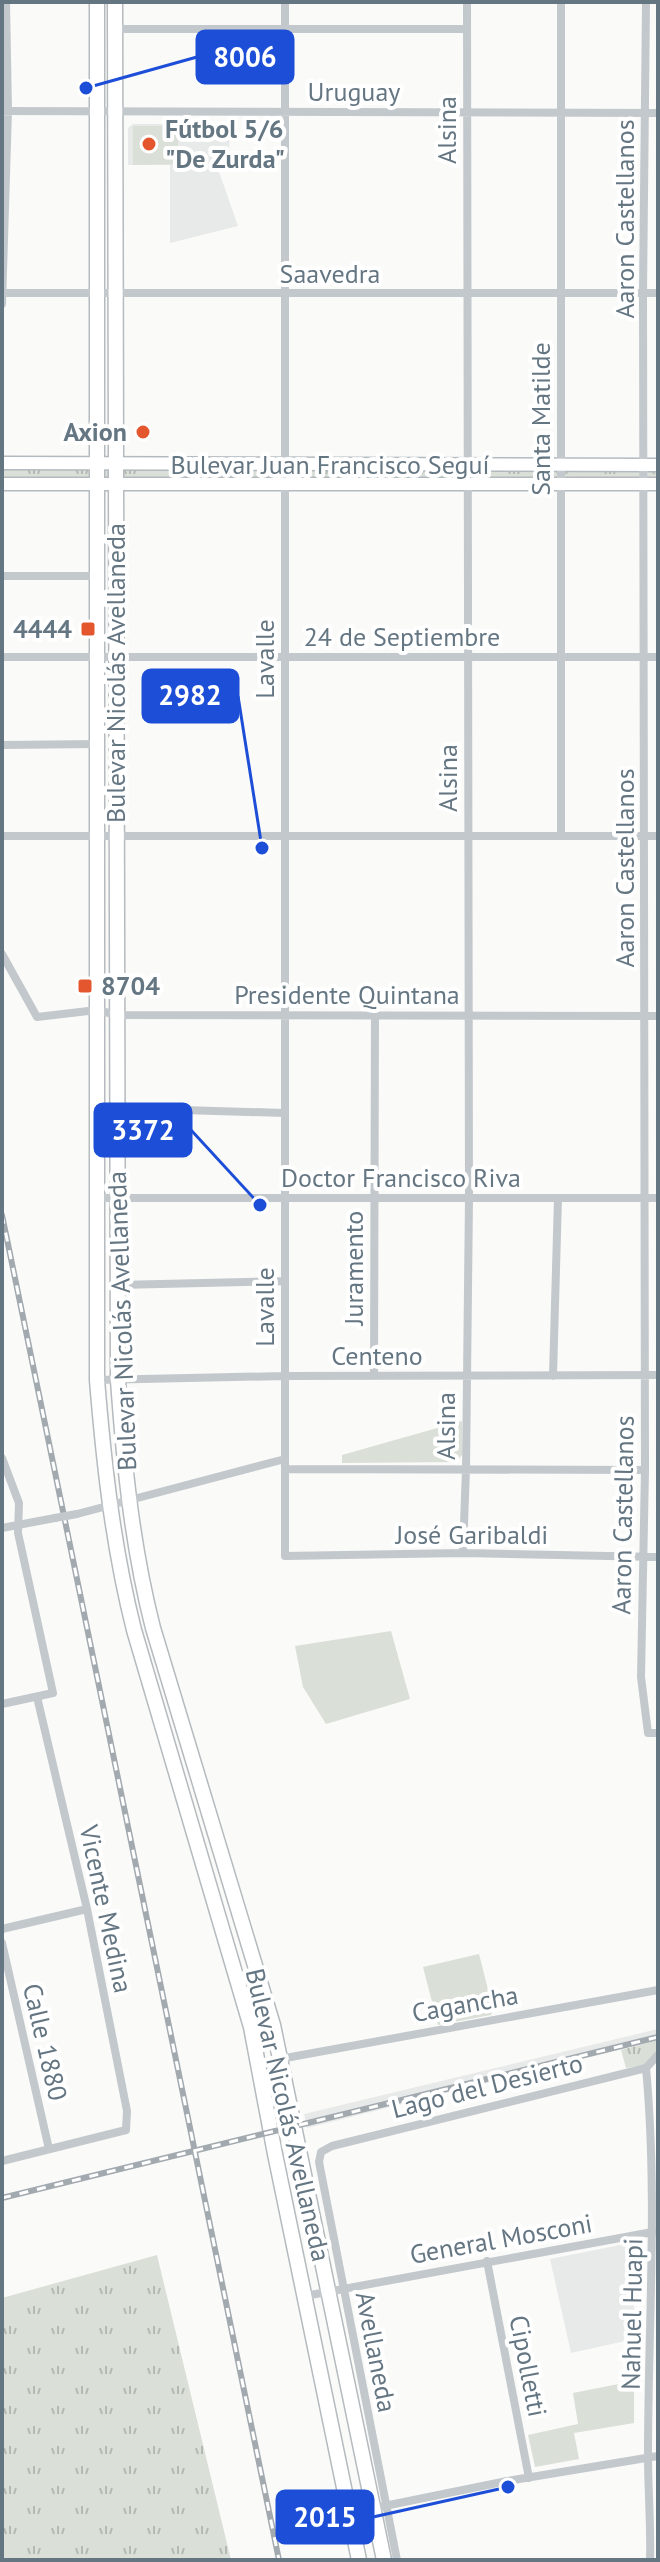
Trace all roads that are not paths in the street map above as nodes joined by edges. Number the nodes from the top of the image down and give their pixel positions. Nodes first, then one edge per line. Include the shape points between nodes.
1 (6, 2) edge
2 (97, 2) edge
3 (115, 2) edge
4 (285, 2) edge
5 (467, 2) edge
6 (561, 2) edge
7 (646, 2) edge
8 (658, 26) edge
9 (646, 27) junction
10 (115, 29) junction
11 (285, 29) junction
12 (467, 29) junction
13 (5, 111) edge
14 (97, 111) junction
15 (115, 112) junction
16 (285, 112) junction
17 (467, 113) junction
18 (561, 113) junction
19 (646, 113) junction
20 (658, 113) edge
21 (3, 293) edge
22 (561, 293) junction
23 (643, 293) junction
24 (658, 293) edge
25 (97, 294) junction
26 (116, 294) junction
27 (285, 294) junction
28 (467, 294) junction
29 (2, 304) edge
30 (2, 463) edge
31 (97, 464) junction
32 (116, 464) junction
33 (285, 464) junction
34 (468, 465) junction
35 (561, 465) junction
36 (652, 465) edge
37 (2, 484) edge
38 (97, 484) junction
39 (116, 484) junction
40 (285, 484) junction
41 (468, 484) junction
42 (561, 484) junction
43 (652, 484) edge
44 (2, 576) edge
45 (97, 576) junction
46 (2, 657) edge
47 (97, 657) junction
48 (116, 657) junction
49 (285, 657) junction
50 (468, 657) junction
51 (561, 657) junction
52 (645, 657) junction
53 (658, 657) edge
54 (97, 744) junction
55 (2, 745) edge
56 (2, 836) edge
57 (97, 836) junction
58 (117, 836) junction
59 (285, 836) junction
60 (468, 836) junction
61 (561, 836) junction
62 (645, 836) junction
63 (658, 836) edge
64 (2, 954) edge
65 (97, 1010) junction
66 (117, 1015) junction
67 (285, 1015) junction
68 (375, 1015) junction
69 (468, 1015) junction
70 (645, 1016) junction
71 (658, 1016) edge
72 (117, 1108) junction
73 (285, 1113) junction
74 (97, 1198) junction
75 (118, 1198) junction
76 (285, 1198) junction
77 (373, 1198) junction
78 (469, 1198) junction
79 (558, 1198) junction
80 (645, 1198) junction
81 (658, 1198) edge
82 (285, 1281) junction
83 (118, 1285) junction
84 (466, 1375) junction
85 (658, 1375) edge
86 (285, 1376) junction
87 (374, 1376) junction
88 (553, 1376) junction
89 (644, 1376) junction
90 (97, 1380) junction
91 (118, 1380) junction
92 (2, 1458) edge
93 (285, 1464) junction
94 (466, 1468) junction
95 (645, 1470) junction
96 (128, 1500) junction
97 (108, 1505) junction
98 (17, 1525) junction
99 (2, 1528) edge
100 (463, 1553) junction
101 (285, 1556) joint
102 (642, 1557) junction
103 (658, 1557) edge
104 (37, 1697) junction
105 (2, 1704) edge
106 (653, 1733) edge
107 (87, 1909) junction
108 (2, 1929) edge
109 (2, 1943) edge
110 (658, 1990) edge
111 (658, 2055) edge
112 (280, 2059) junction
113 (646, 2068) junction
114 (655, 2138) edge
115 (49, 2149) junction
116 (321, 2152) joint
117 (2, 2161) edge
118 (656, 2232) edge
119 (487, 2261) junction
120 (344, 2289) junction
121 (328, 2292) junction
122 (305, 2296) junction
123 (655, 2316) edge
124 (654, 2385) edge
125 (653, 2456) edge
126 (529, 2478) junction
127 (380, 2507) junction
128 (350, 2513) junction
129 (654, 2525) edge
130 (359, 2560) edge
131 (384, 2560) edge
132 (397, 2560) edge
133 (650, 2560) edge

1 - 13 street
2 - 14 main road, Bulevar Nicolás Avellaneda
3 - 10 main road, Bulevar Nicolás Avellaneda
4 - 11 street, Lavalle
5 - 12 street, Alsina
6 - 18 street, Santa Matilde
7 - 9 street, Aaron Castellanos
8 - 9 street
9 - 19 street, Aaron Castellanos
10 - 11 street
10 - 15 main road, Bulevar Nicolás Avellaneda
11 - 12 street
11 - 16 street, Lavalle
12 - 17 street, Alsina
13 - 14 street, Uruguay
13 - 21 street
14 - 15 street, Uruguay
14 - 25 main road, Bulevar Nicolás Avellaneda
15 - 16 street, Uruguay
15 - 26 main road, Bulevar Nicolás Avellaneda
16 - 17 street, Uruguay
16 - 27 street, Lavalle
17 - 18 street, Uruguay
17 - 28 street, Alsina
18 - 19 street, Uruguay
18 - 22 street, Santa Matilde
19 - 20 street, Uruguay
19 - 23 street, Aaron Castellanos
21 - 25 street, Saavedra
21 - 29 street
22 - 23 street, Saavedra
22 - 28 street, Saavedra
22 - 35 street, Santa Matilde
23 - 24 street, Saavedra
23 - 36 street, Aaron Castellanos
25 - 26 street, Saavedra
25 - 31 main road, Bulevar Nicolás Avellaneda
26 - 27 street, Saavedra
26 - 32 main road, Bulevar Nicolás Avellaneda
27 - 28 street, Saavedra
27 - 33 street, Lavalle
28 - 34 street, Alsina
30 - 31 main road, Bulevar Juan Francisco Seguí
31 - 32 main road, Bulevar Juan Francisco Seguí
31 - 38 main road, Bulevar Nicolás Avellaneda
32 - 33 main road, Bulevar Juan Francisco Seguí
32 - 39 main road, Bulevar Nicolás Avellaneda
33 - 34 main road, Bulevar Juan Francisco Seguí
33 - 40 street, Lavalle
34 - 35 main road, Bulevar Juan Francisco Seguí
34 - 41 street, Alsina
35 - 36 main road, Bulevar Juan Francisco Seguí
35 - 42 street, Santa Matilde
36 - 43 street, Aaron Castellanos
37 - 38 main road, Bulevar Juan Francisco Seguí
38 - 39 main road, Bulevar Juan Francisco Seguí
38 - 45 main road, Bulevar Nicolás Avellaneda
39 - 40 main road, Bulevar Juan Francisco Seguí
39 - 48 main road, Bulevar Nicolás Avellaneda
40 - 41 main road, Bulevar Juan Francisco Seguí
40 - 49 street, Lavalle
41 - 42 main road, Bulevar Juan Francisco Seguí
41 - 50 street, Alsina
42 - 43 main road, Bulevar Juan Francisco Seguí
42 - 51 street, Santa Matilde
43 - 52 street, Aaron Castellanos
44 - 45 street
45 - 47 main road, Bulevar Nicolás Avellaneda
46 - 47 street, 24 de Septiembre
47 - 48 street, 24 de Septiembre
47 - 54 main road, Bulevar Nicolás Avellaneda
48 - 49 street, 24 de Septiembre
48 - 58 main road, Bulevar Nicolás Avellaneda
49 - 50 street, 24 de Septiembre
49 - 59 street, Lavalle
50 - 51 street, 24 de Septiembre
50 - 60 street, Alsina
51 - 52 street, 24 de Septiembre
51 - 61 street, Santa Matilde
52 - 53 street, 24 de Septiembre
52 - 62 street, Aaron Castellanos
54 - 55 street
54 - 57 main road, Bulevar Nicolás Avellaneda
56 - 57 street
57 - 58 street
57 - 65 main road, Bulevar Nicolás Avellaneda
58 - 59 street
58 - 66 main road, Bulevar Nicolás Avellaneda
59 - 60 street
59 - 67 street, Lavalle
60 - 61 street
60 - 69 street, Alsina
61 - 62 street
62 - 63 street
62 - 70 street, Aaron Castellanos
64 - 65 street, Presidente Quintana via 37,1017
65 - 66 street, Presidente Quintana
65 - 74 main road, Bulevar Nicolás Avellaneda
66 - 67 street, Presidente Quintana
66 - 72 main road, Bulevar Nicolás Avellaneda
67 - 68 street, Presidente Quintana
67 - 73 street, Lavalle
68 - 69 street, Presidente Quintana
68 - 77 street, Juramento
69 - 70 street, Presidente Quintana
69 - 78 street, Alsina
70 - 71 street, Presidente Quintana
70 - 80 street, Aaron Castellanos
72 - 73 street
72 - 75 main road, Bulevar Nicolás Avellaneda
73 - 76 street, Lavalle
74 - 75 street, Doctor Francisco Riva
74 - 90 main road, Bulevar Nicolás Avellaneda
75 - 76 street, Doctor Francisco Riva
75 - 83 main road, Bulevar Nicolás Avellaneda
76 - 77 street, Doctor Francisco Riva
76 - 82 street, Lavalle
77 - 78 street, Doctor Francisco Riva
77 - 87 street, Juramento
78 - 79 street, Doctor Francisco Riva
78 - 84 street, Alsina
79 - 80 street, Doctor Francisco Riva
79 - 88 street
80 - 81 street, Doctor Francisco Riva
80 - 89 street, Aaron Castellanos
82 - 83 street
82 - 86 street, Lavalle
83 - 91 main road, Bulevar Nicolás Avellaneda
84 - 87 street, Centeno
84 - 88 street, Centeno
84 - 94 street, Alsina
85 - 89 street, Centeno
86 - 87 street, Centeno
86 - 91 street, Centeno
86 - 93 street, Lavalle
88 - 89 street, Centeno
89 - 95 street, Aaron Castellanos
90 - 91 street, Centeno
90 - 97 main road, Bulevar Nicolás Avellaneda
91 - 96 main road, Bulevar Nicolás Avellaneda
92 - 98 street via 19,1503
93 - 94 street
93 - 96 street
93 - 101 street, Lavalle
94 - 95 street
94 - 100 street, Alsina
95 - 102 street, Aaron Castellanos
96 - 97 street
96 - 112 main road, Bulevar Nicolás Avellaneda via 153,1628
97 - 98 street, bridge
97 - 122 main road, Bulevar Nicolás Avellaneda via 134,1630 251,2027
98 - 99 street
98 - 104 street via 53,1693
100 - 101 street, José Garibaldi
100 - 102 street, José Garibaldi
102 - 103 street, José Garibaldi
102 - 106 street, Aaron Castellanos via 641,1677
104 - 105 street
104 - 107 street, Vicente Medina
107 - 108 street
107 - 115 street, Vicente Medina via 127,2111 126,2130
109 - 115 street, Calle 1880
110 - 112 street, Cagancha
111 - 113 street
112 - 121 main road, Bulevar Nicolás Avellaneda
113 - 114 street, Nahuel Huapi
113 - 116 street, Lago del Desierto
114 - 118 street, Nahuel Huapi
115 - 117 street
116 - 120 street, Avellaneda
118 - 119 street, General Mosconi
118 - 123 street, Nahuel Huapi
119 - 120 street, General Mosconi
119 - 126 street, Cipolletti
120 - 121 street, General Mosconi
120 - 127 street, Avellaneda
121 - 122 street, General Mosconi
121 - 127 main road, Bulevar Nicolás Avellaneda
122 - 128 main road, Bulevar Nicolás Avellaneda
123 - 124 street, Nahuel Huapi
124 - 125 street, Nahuel Huapi
125 - 126 street
125 - 129 street, Nahuel Huapi
126 - 127 street
127 - 128 street
127 - 131 main road, Bulevar Nicolás Avellaneda
127 - 132 street, Avellaneda
128 - 130 main road, Bulevar Nicolás Avellaneda
129 - 133 street, Nahuel Huapi

